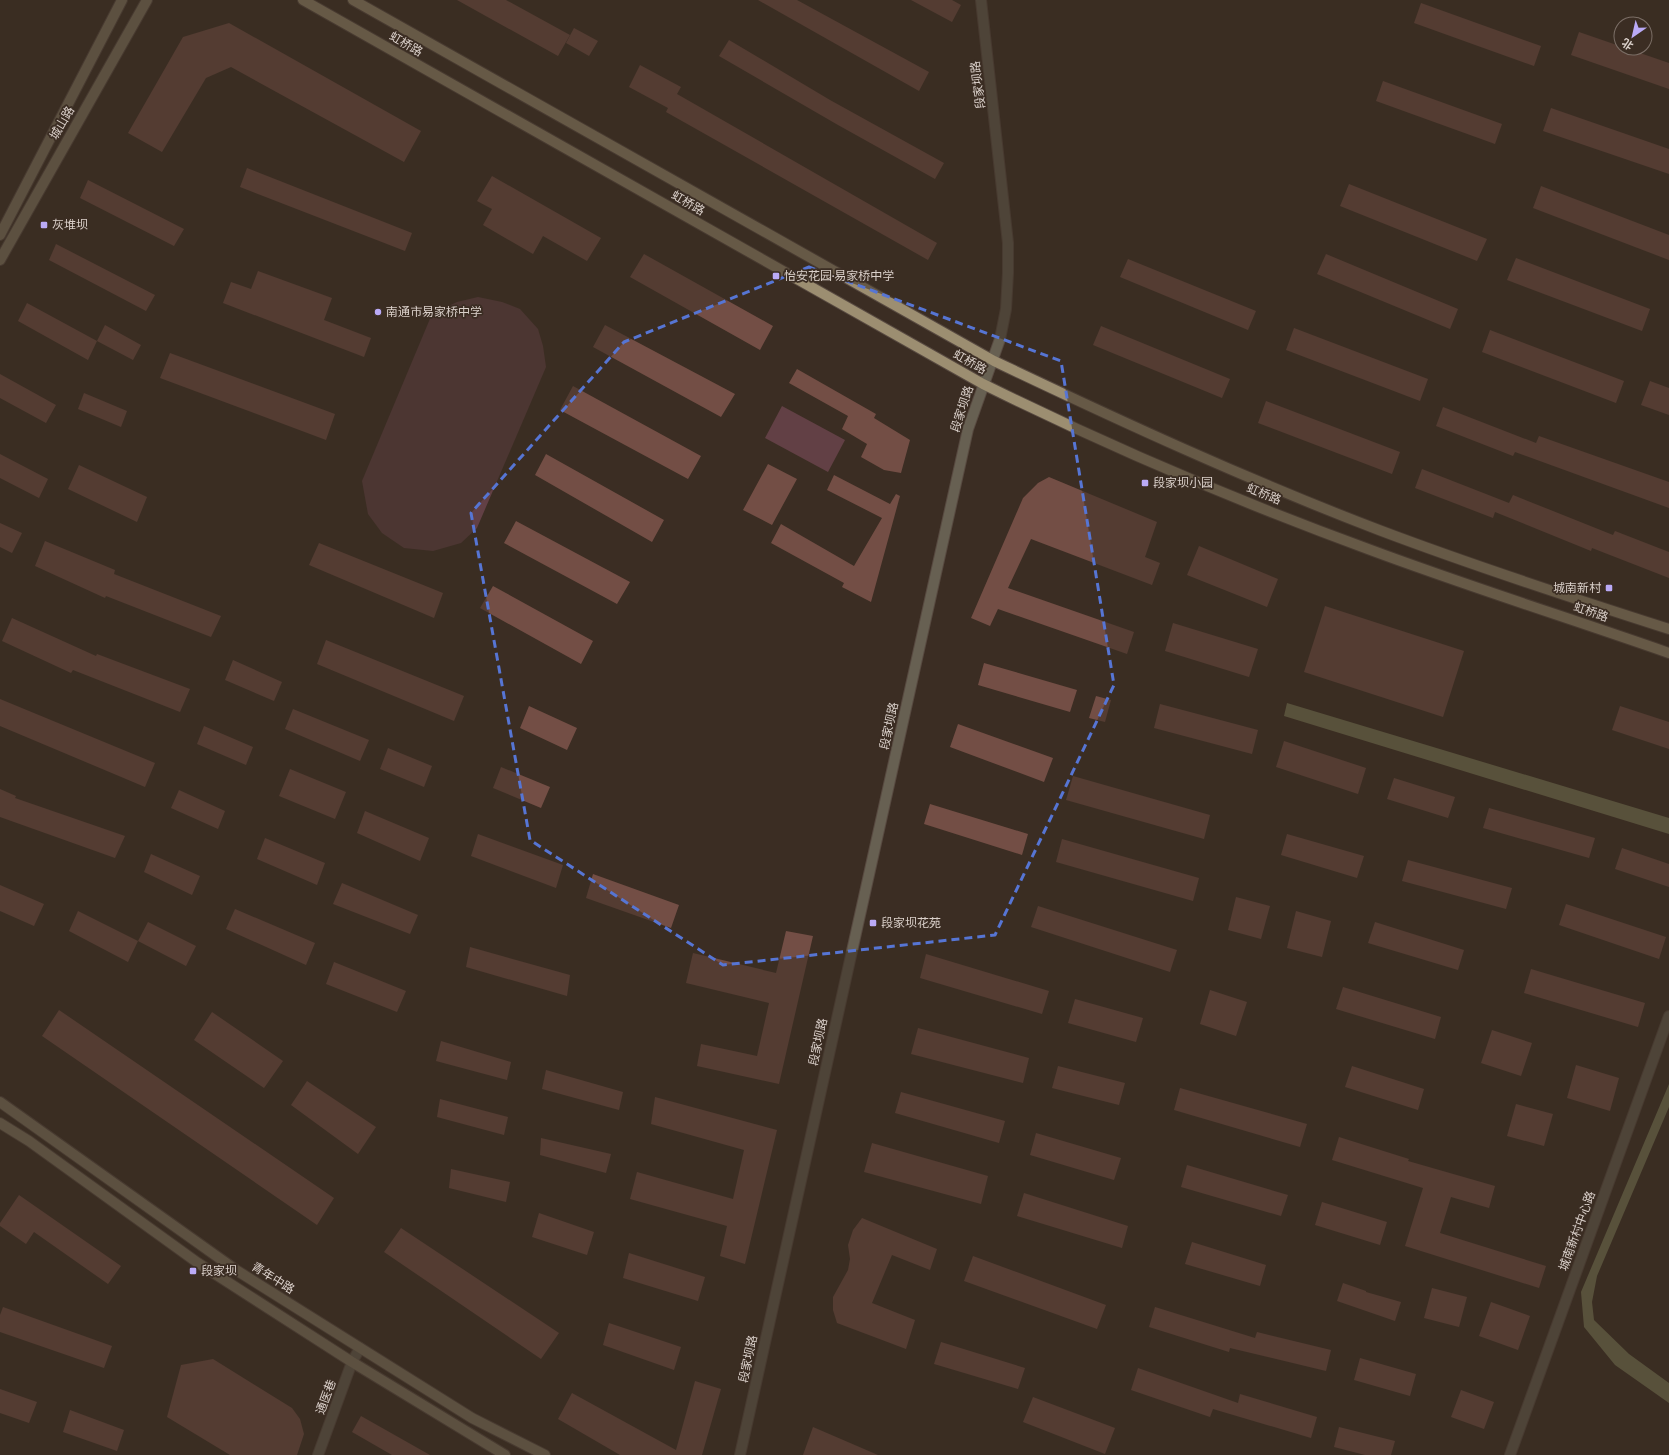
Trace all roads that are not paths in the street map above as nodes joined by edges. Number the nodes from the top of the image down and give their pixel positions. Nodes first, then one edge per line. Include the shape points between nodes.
1 (122, 0) edge
2 (147, 0) edge
3 (303, 0) edge
4 (353, 0) edge
5 (981, 0) edge
6 (0, 236) edge
7 (0, 260) edge
8 (994, 360) junction
9 (983, 384) junction
10 (1669, 629) edge
11 (1669, 653) edge
12 (1669, 1016) edge
13 (0, 1102) edge
14 (0, 1123) edge
15 (360, 1348) junction
16 (352, 1362) junction
17 (318, 1455) edge
18 (505, 1455) edge
19 (545, 1455) edge
20 (740, 1455) edge
21 (1510, 1455) edge

1 - 6 main road, 城山路
2 - 7 main road, 城山路
3 - 9 main road, 虹桥路
4 - 8 main road, 虹桥路
5 - 8 street, 段家坝路 via 1008,243 1006,309
8 - 9 street, 段家坝路
8 - 10 main road, 虹桥路 via 1217,463 1378,530
9 - 11 main road, 虹桥路 via 1069,427 1367,549
9 - 20 street, 段家坝路 via 968,429
12 - 21 street, 城南新村中心路
13 - 15 main road, 青年中路 via 236,1270
14 - 16 main road via 29,1141 198,1263
15 - 16 street, 通医巷
15 - 19 main road, 青年中路 via 472,1418
16 - 17 street, 通医巷
16 - 18 main road

